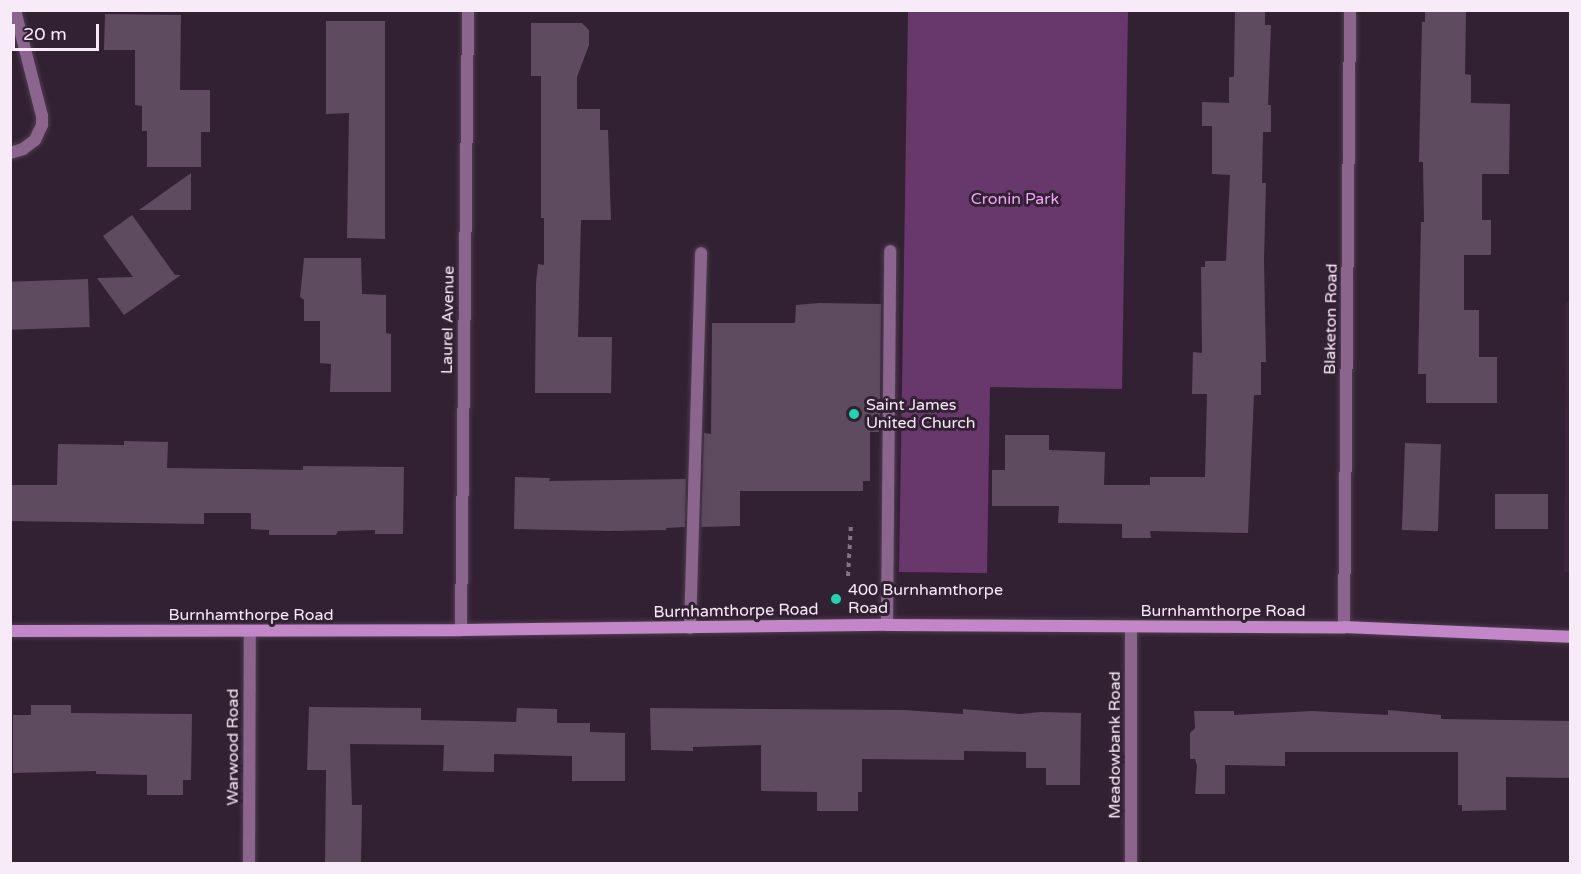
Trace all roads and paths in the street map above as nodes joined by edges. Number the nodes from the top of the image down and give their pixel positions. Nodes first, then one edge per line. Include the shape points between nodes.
1 (15, 10) edge
2 (468, 10) edge
3 (1350, 10) edge
4 (10, 153) edge
5 (890, 251) dead end
6 (701, 253) dead end
7 (851, 524) dead end
8 (848, 576) dead end
9 (887, 625) junction
10 (1131, 627) junction
11 (1344, 627) junction
12 (690, 628) junction
13 (461, 630) junction
14 (10, 631) edge
15 (250, 632) junction
16 (1570, 637) edge
17 (249, 864) edge
18 (1131, 864) edge

1 - 4 street via 42,125 35,140
2 - 13 street, Laurel Avenue
3 - 11 street, Blaketon Road
5 - 9 street
6 - 12 street
7 - 8 path
9 - 10 main road, Burnhamthorpe Road
9 - 12 main road, Burnhamthorpe Road
10 - 11 main road, Burnhamthorpe Road
10 - 18 street, Meadowbank Road
11 - 16 main road, Burnhamthorpe Road
12 - 13 main road, Burnhamthorpe Road
13 - 15 main road, Burnhamthorpe Road
14 - 15 main road, Burnhamthorpe Road
15 - 17 street, Warwood Road

